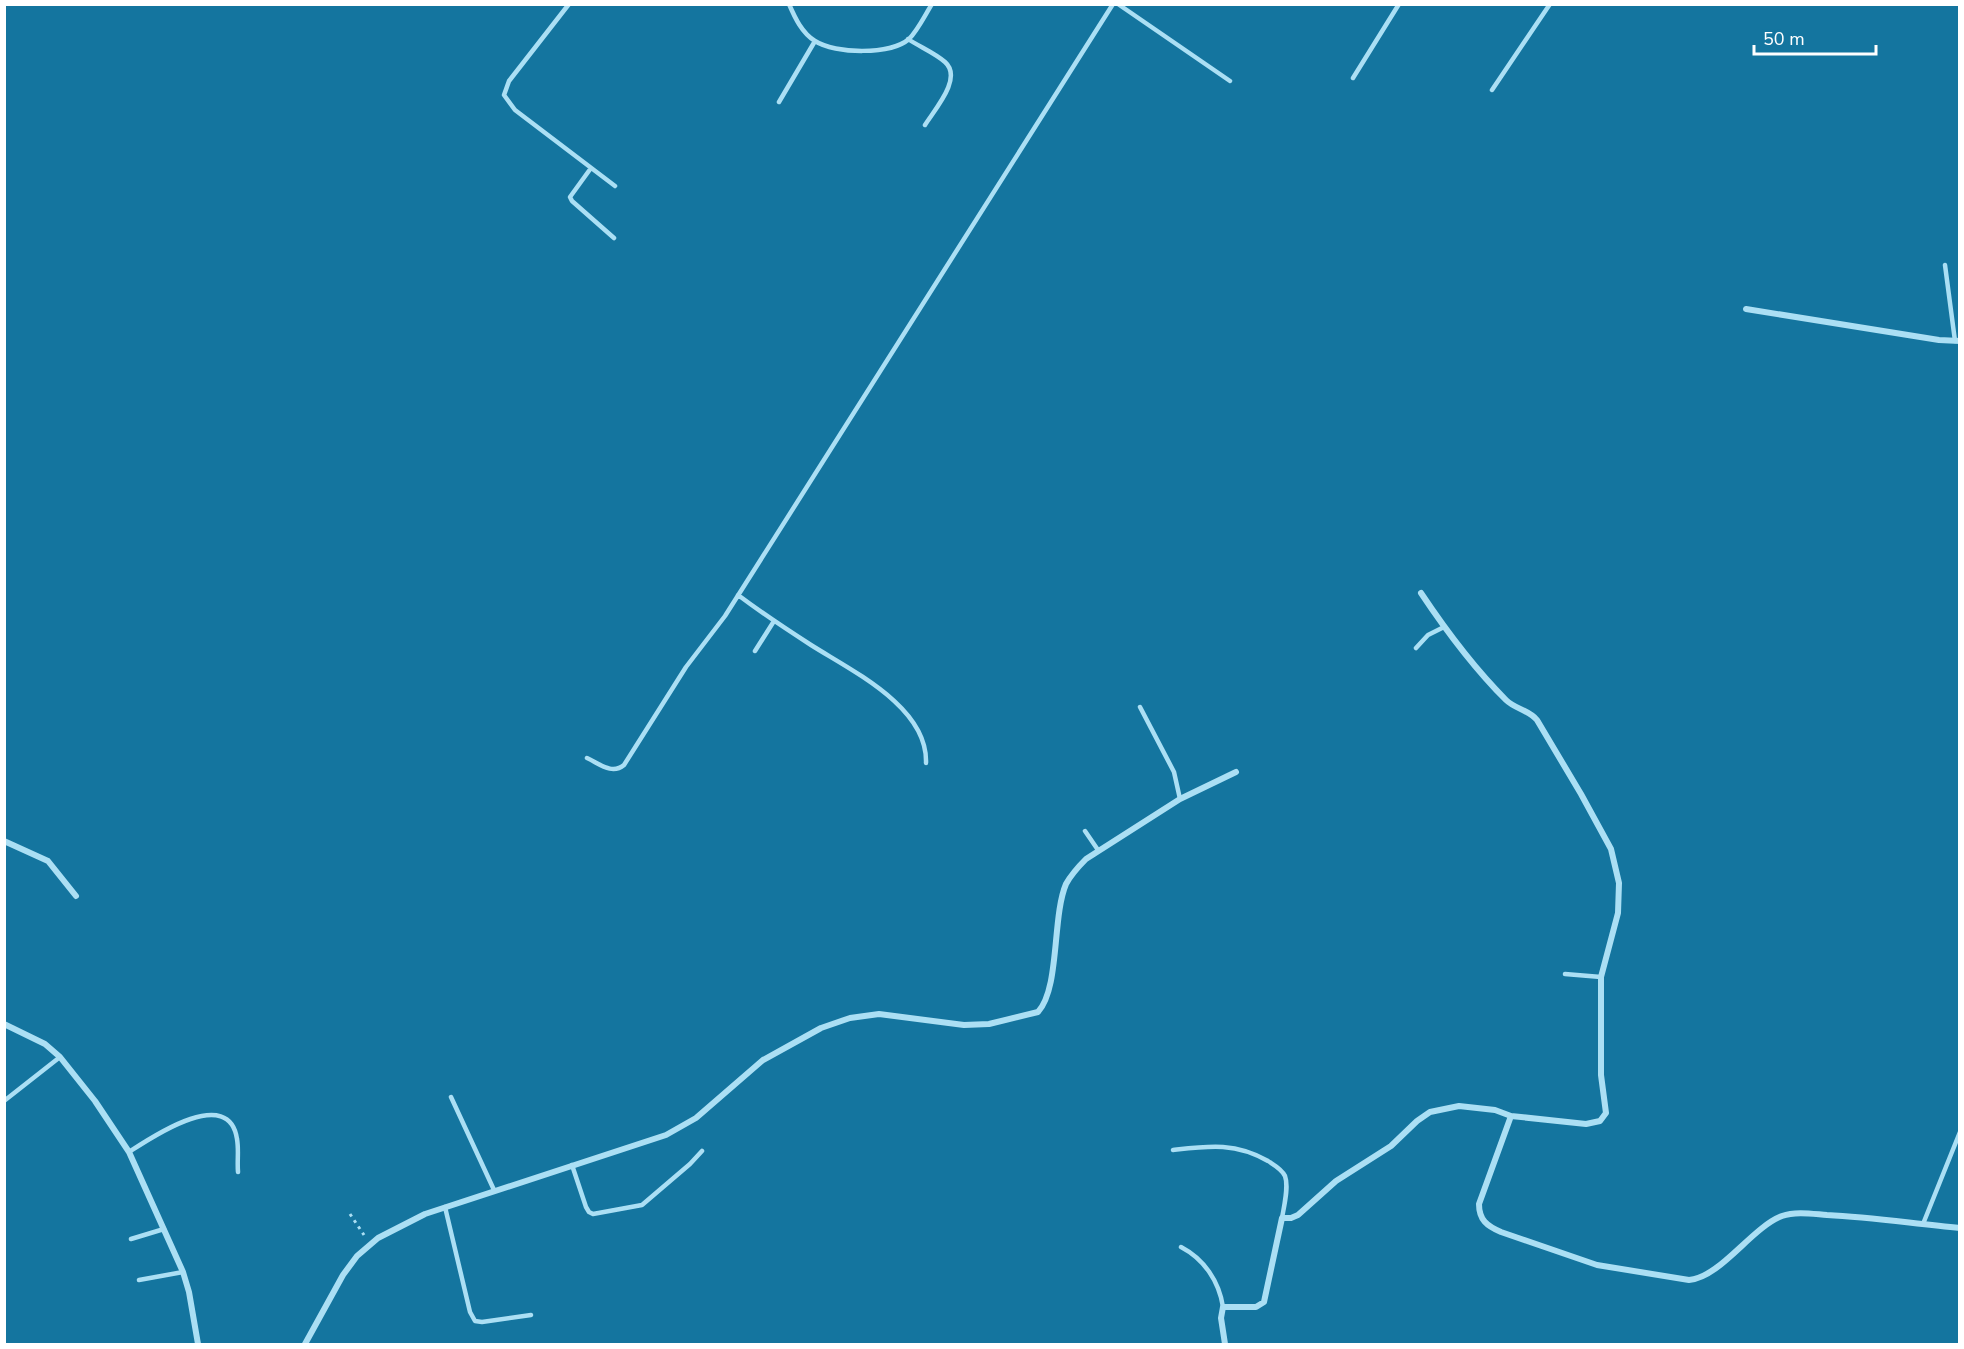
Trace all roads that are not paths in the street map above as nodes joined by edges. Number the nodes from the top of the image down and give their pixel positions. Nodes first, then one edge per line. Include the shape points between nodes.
1 (569, 4) edge
2 (789, 4) edge
3 (932, 4) edge
4 (1113, 4) edge
5 (1118, 4) edge
6 (1399, 4) edge
7 (1550, 4) edge
8 (909, 39) junction
9 (815, 41) junction
10 (1353, 78) dead end
11 (1230, 81) dead end
12 (1492, 90) dead end
13 (779, 102) dead end
14 (925, 125) dead end
15 (591, 168) junction
16 (615, 186) dead end
17 (614, 237) dead end
18 (1945, 266) dead end
19 (1746, 309) dead end
20 (1957, 341) edge
21 (1421, 593) dead end
22 (738, 596) junction
23 (774, 621) junction
24 (1444, 627) junction
25 (1416, 648) dead end
26 (755, 651) dead end
27 (1140, 707) dead end
28 (587, 758) dead end
29 (926, 763) dead end
30 (1236, 772) dead end
31 (1180, 799) junction
32 (1085, 831) dead end
33 (4, 841) edge
34 (1098, 850) junction
35 (76, 896) dead end
36 (1565, 974) dead end
37 (1601, 977) junction
38 (4, 1024) edge
39 (60, 1058) junction
40 (451, 1097) dead end
41 (4, 1101) edge
42 (1510, 1116) junction
43 (1959, 1132) edge
44 (1173, 1150) dead end
45 (702, 1151) dead end
46 (129, 1152) junction
47 (573, 1165) junction
48 (238, 1172) dead end
49 (494, 1190) junction
50 (445, 1207) junction
51 (1282, 1218) junction
52 (1923, 1224) junction
53 (1959, 1228) edge
54 (165, 1229) junction
55 (131, 1239) dead end
56 (1181, 1247) dead end
57 (183, 1272) junction
58 (138, 1280) dead end
59 (1223, 1306) junction
60 (531, 1316) dead end
61 (198, 1344) edge
62 (305, 1344) edge
63 (1225, 1344) edge

1 - 15 lane via 509,81 504,95 515,110
2 - 9 lane via 800,26
3 - 8 lane
4 - 22 lane
5 - 11 lane
6 - 10 lane
7 - 12 lane
8 - 9 lane via 891,48 859,51 835,49
8 - 14 lane via 952,71 952,81
9 - 13 lane
15 - 16 lane
15 - 17 lane via 570,197
18 - 20 lane
19 - 20 street
21 - 24 street
22 - 23 lane
22 - 28 lane via 686,667 624,765 612,770
23 - 26 lane
23 - 29 lane via 892,699 924,740
24 - 25 lane via 1428,634
24 - 37 street via 1506,701 1538,720 1611,849 1620,897
27 - 31 lane via 1174,772
30 - 31 street
31 - 34 street
32 - 34 lane
33 - 35 street via 48,861
34 - 47 street via 1086,858 1067,882 1058,912 1047,993 1038,1012 989,1024 964,1025 879,1014 850,1018 821,1028 763,1060 696,1118 666,1135
36 - 37 lane
37 - 42 street via 1601,1075 1607,1109 1604,1118 1586,1124
38 - 39 street via 45,1044
39 - 41 lane
39 - 46 street
40 - 49 lane
42 - 51 street via 1495,1110 1459,1106 1430,1112 1391,1146 1336,1180 1298,1215
42 - 52 street via 1479,1204 1483,1220 1501,1232 1597,1265 1696,1280 1781,1216 1796,1213
43 - 52 lane
44 - 51 lane via 1220,1145 1256,1154 1284,1174
45 - 47 lane via 642,1205 593,1214 586,1207
46 - 48 lane via 175,1125 221,1115 237,1138
46 - 54 street
47 - 49 street
49 - 50 street
50 - 60 lane via 475,1321
50 - 62 street via 387,1233 357,1256
51 - 59 street via 1264,1302 1256,1307
52 - 53 street
54 - 55 lane
54 - 57 street
56 - 59 lane via 1203,1262 1218,1285
57 - 58 lane
57 - 61 street
59 - 63 street

